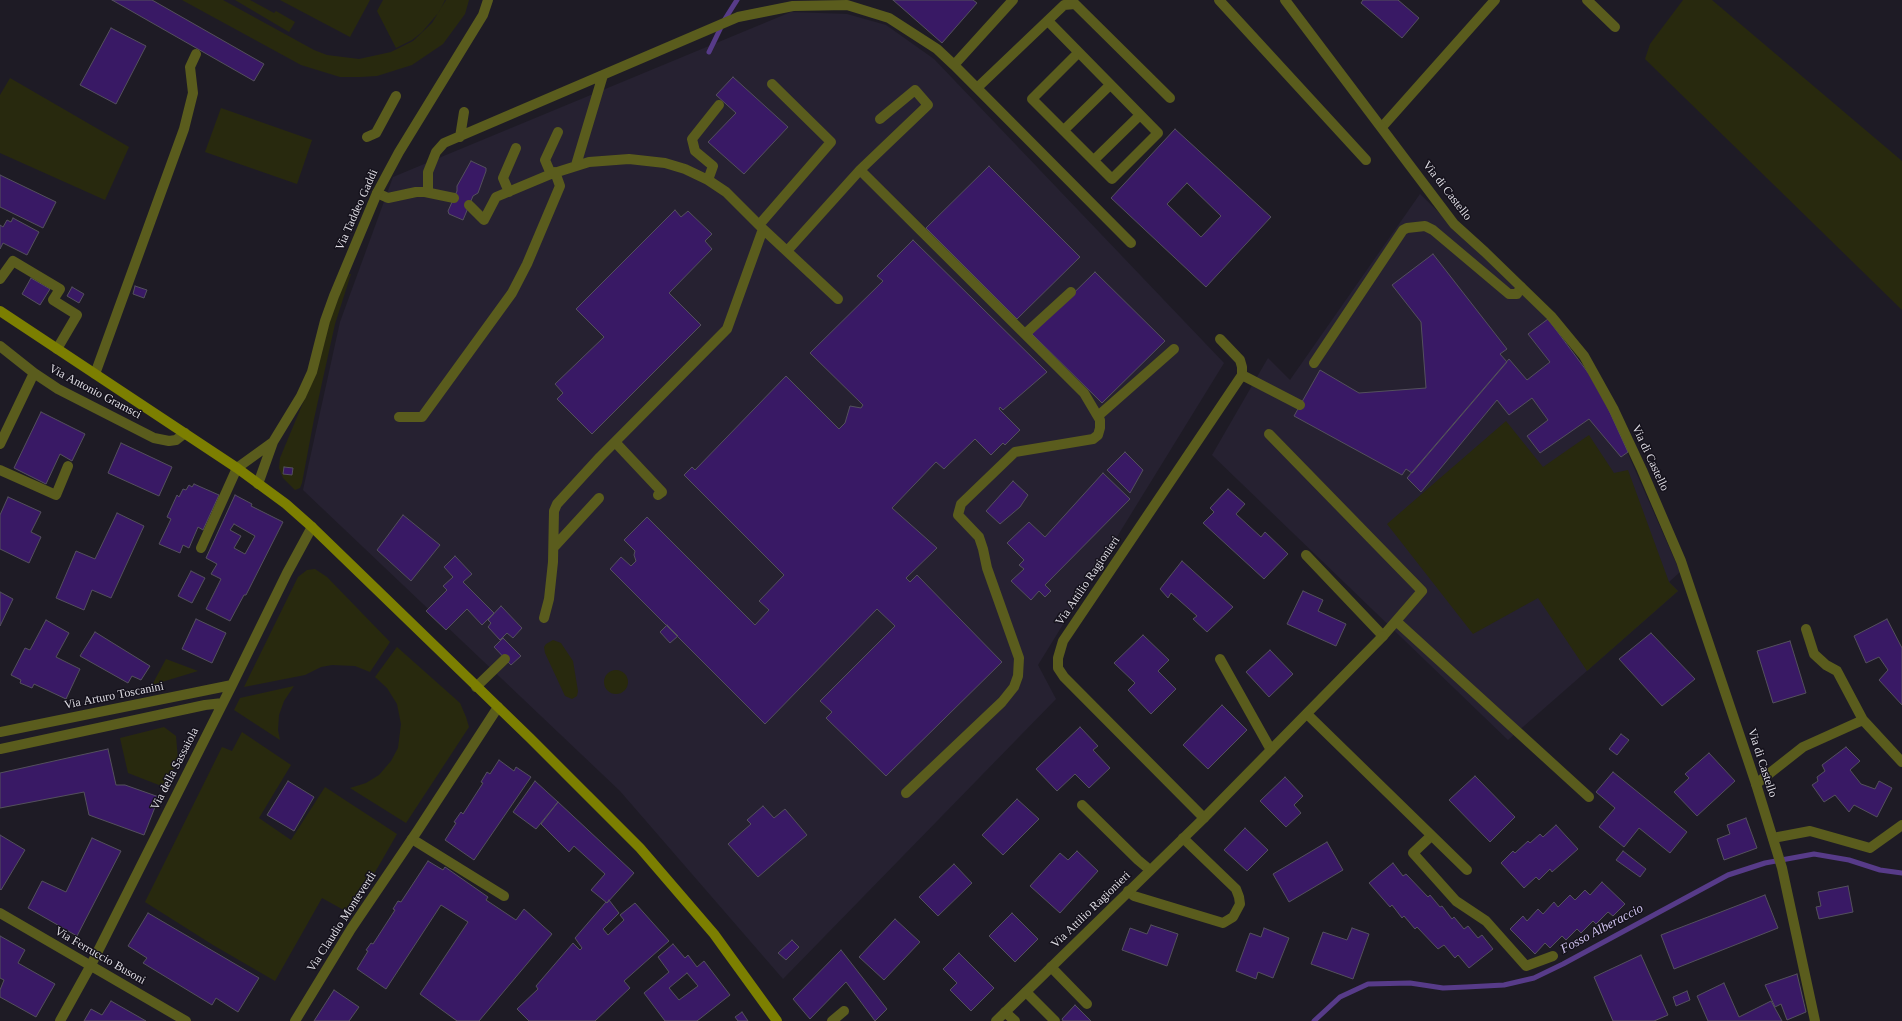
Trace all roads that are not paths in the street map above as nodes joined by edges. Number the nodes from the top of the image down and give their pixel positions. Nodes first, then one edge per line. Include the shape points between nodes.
1 (488, 0) edge
2 (1012, 0) edge
3 (1219, 0) edge
4 (1286, 0) edge
5 (1495, 0) edge
6 (1587, 0) edge
7 (807, 3) edge
8 (1048, 21) junction
9 (1615, 27) dead end
10 (1078, 53) junction
11 (196, 54) dead end
12 (954, 65) junction
13 (603, 75) junction
14 (772, 84) dead end
15 (1110, 85) junction
16 (976, 88) junction
17 (396, 96) dead end
18 (1170, 98) dead end
19 (719, 105) dead end
20 (464, 112) dead end
21 (1140, 115) junction
22 (880, 119) dead end
23 (1382, 128) junction
24 (1064, 130) junction
25 (558, 132) dead end
26 (367, 136) dead end
27 (460, 137) junction
28 (516, 148) dead end
29 (1094, 160) junction
30 (1366, 160) dead end
31 (576, 165) junction
32 (860, 170) junction
33 (553, 173) junction
34 (708, 180) junction
35 (428, 192) junction
36 (509, 192) junction
37 (377, 193) junction
38 (454, 198) dead end
39 (469, 205) dead end
40 (761, 227) junction
41 (1130, 242) dead end
42 (787, 251) junction
43 (0, 279) edge
44 (1521, 287) junction
45 (1071, 292) dead end
46 (838, 299) dead end
47 (0, 311) edge
48 (1025, 334) junction
49 (1220, 339) dead end
50 (0, 346) edge
51 (57, 349) junction
52 (1174, 349) dead end
53 (1314, 362) dead end
54 (34, 373) junction
55 (95, 374) junction
56 (1242, 375) junction
57 (1300, 405) dead end
58 (1098, 416) junction
59 (399, 417) dead end
60 (185, 433) junction
61 (1269, 434) dead end
62 (273, 442) junction
63 (615, 442) junction
64 (0, 444) edge
65 (68, 466) dead end
66 (237, 468) junction
67 (0, 470) edge
68 (258, 484) junction
69 (658, 495) dead end
70 (599, 498) dead end
71 (312, 527) junction
72 (554, 547) junction
73 (201, 548) dead end
74 (1306, 555) dead end
75 (544, 618) dead end
76 (1396, 621) junction
77 (1806, 629) dead end
78 (1383, 636) junction
79 (505, 659) dead end
80 (1220, 659) dead end
81 (232, 685) junction
82 (476, 687) junction
83 (223, 703) junction
84 (498, 707) junction
85 (1307, 714) junction
86 (1863, 720) junction
87 (0, 732) edge
88 (0, 749) edge
89 (1271, 750) junction
90 (1902, 762) edge
91 (1756, 784) junction
92 (906, 793) dead end
93 (1589, 797) dead end
94 (1082, 805) dead end
95 (1204, 818) junction
96 (1902, 825) edge
97 (1431, 836) junction
98 (1184, 838) junction
99 (1773, 838) junction
100 (412, 839) junction
101 (1150, 870) junction
102 (1467, 870) dead end
103 (1128, 891) junction
104 (504, 896) dead end
105 (0, 913) edge
106 (1553, 956) dead end
107 (90, 965) junction
108 (1051, 967) junction
109 (1026, 992) junction
110 (1087, 1004) dead end
111 (844, 1011) dead end
112 (1005, 1012) junction
113 (60, 1021) edge
114 (186, 1021) edge
115 (295, 1021) edge
116 (777, 1021) edge
117 (832, 1021) edge
118 (996, 1021) edge
119 (1014, 1021) edge
120 (1055, 1021) edge
121 (1815, 1021) edge

1 - 37 street, Via Taddeo Gaddi via 483,15 399,152
2 - 12 street
3 - 30 street
4 - 23 street, Via di Castello
5 - 23 street
6 - 9 street
7 - 12 street via 847,6 889,18 937,49
7 - 13 street via 738,17
8 - 10 street
8 - 16 street
8 - 18 street via 1064,5 1075,4
10 - 15 street
10 - 24 street via 1032,98
11 - 55 street via 190,67 193,93 184,129
12 - 16 street
13 - 27 street
13 - 31 street
14 - 40 street via 831,142
15 - 21 street
15 - 24 street
16 - 41 street
17 - 26 street via 376,133
19 - 34 street via 692,139 695,151 713,166
20 - 27 street
21 - 29 street
21 - 29 street via 1158,133 1112,179
22 - 32 street via 915,90 928,105
23 - 44 street, Via di Castello via 1454,224
24 - 29 street
25 - 33 street via 545,160
27 - 35 street via 444,144 436,152 428,172
28 - 36 street via 503,178
31 - 33 street
31 - 34 street via 629,159 652,161 685,169
32 - 42 street
32 - 48 street
33 - 36 street
33 - 59 street via 560,186 527,264 512,292 422,417
34 - 40 street via 726,192
35 - 37 street via 388,198
35 - 38 street
36 - 39 street via 496,197 484,220
37 - 62 street, Via Taddeo Gaddi via 334,296 312,372 301,396
40 - 42 street
40 - 63 street via 727,329
42 - 46 street
43 - 51 street via 13,261 60,289 53,300 76,315
44 - 53 street via 1517,294 1509,294 1433,230 1425,226 1407,228 1403,230
44 - 91 street, Via di Castello via 1551,316 1584,356 1614,410 1681,561
45 - 48 street
47 - 51 main road
48 - 58 street via 1084,393
49 - 56 street via 1240,360
50 - 54 street, Via Antonio Gramsci
51 - 55 main road
52 - 58 street
54 - 60 street, Via Antonio Gramsci via 58,389 154,438 176,440
54 - 64 street
55 - 60 main road
56 - 57 street
56 - 95 street, Via Attilio Ragionieri via 1063,641 1058,658 1058,668 1064,676
58 - 92 street via 1100,428 1098,435 1093,439 1015,452 961,504 958,515 979,537 984,549 986,568 1020,667 1014,687 1008,695
60 - 66 main road
61 - 76 street, Via Attilio Ragionieri via 1422,591
62 - 66 street, Via Taddeo Gaddi
62 - 68 street, Via Taddeo Gaddi
63 - 69 street via 662,492
63 - 72 street via 557,504 554,511
65 - 67 street via 56,495
66 - 68 main road
66 - 73 street
68 - 71 main road
70 - 72 street
71 - 81 street, Via della Sassaiola
71 - 82 main road
72 - 75 street via 549,598
74 - 78 street
76 - 78 street, Via Attilio Ragionieri
76 - 93 street
77 - 86 street via 1814,654 1826,665 1837,670
78 - 85 street, Via Attilio Ragionieri
79 - 82 street
80 - 89 street
81 - 83 street, Via della Sassaiola
81 - 87 street, Via Arturo Toscanini
82 - 84 main road
83 - 88 street
83 - 107 street, Via della Sassaiola
84 - 100 street, Via Claudio Monteverdi
84 - 116 main road via 660,870 714,934
85 - 89 street, Via Attilio Ragionieri
85 - 97 street
86 - 90 street
86 - 91 street via 1803,747
89 - 95 street, Via Attilio Ragionieri
91 - 99 street, Via di Castello
94 - 101 street
95 - 98 street, Via Attilio Ragionieri
96 - 99 street via 1870,848 1810,831
97 - 102 street
97 - 106 street via 1413,853 1456,901 1486,921 1526,966
98 - 101 street, Via Attilio Ragionieri
98 - 103 street via 1236,889 1240,904 1233,917 1223,923 1134,896
99 - 121 street, Via di Castello via 1782,868
100 - 104 street
100 - 115 street, Via Claudio Monteverdi via 351,929
101 - 103 street, Via Attilio Ragionieri
103 - 108 street, Via Attilio Ragionieri
105 - 107 street, Via Ferruccio Busoni
107 - 113 street, Via della Sassaiola
107 - 114 street, Via Ferruccio Busoni
108 - 109 street, Via Attilio Ragionieri
108 - 110 street
109 - 112 street, Via Attilio Ragionieri
109 - 120 street
111 - 117 street
112 - 118 street, Via Attilio Ragionieri
112 - 119 street

